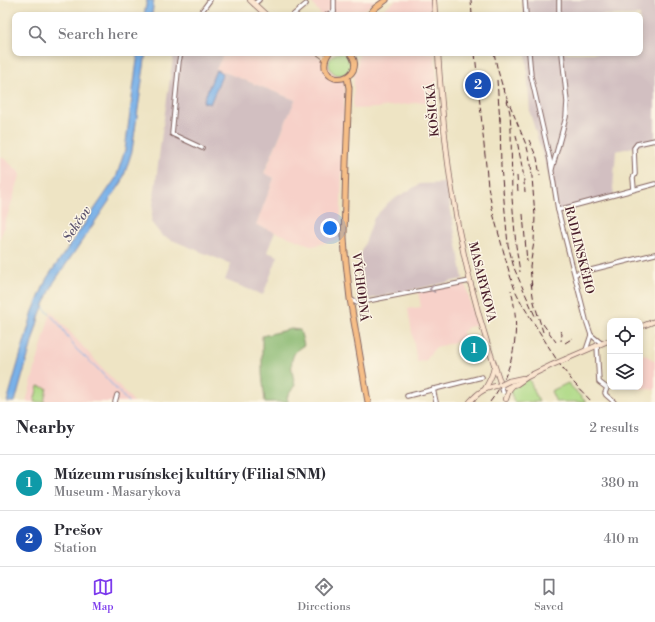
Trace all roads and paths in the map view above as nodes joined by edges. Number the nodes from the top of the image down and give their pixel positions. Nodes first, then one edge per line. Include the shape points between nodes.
1 (212, 0) edge
2 (250, 0) edge
3 (259, 0) edge
4 (334, 0) edge
5 (386, 0) edge
6 (434, 0) edge
7 (525, 0) edge
8 (559, 0) edge
9 (254, 4) junction
10 (306, 4) dead end
11 (201, 12) edge
12 (263, 12) edge
13 (298, 12) edge
14 (334, 12) edge
15 (372, 12) edge
16 (435, 12) edge
17 (526, 12) edge
18 (560, 12) edge
19 (180, 56) edge
20 (328, 56) edge
21 (352, 56) edge
22 (438, 56) edge
23 (529, 56) edge
24 (562, 56) edge
25 (347, 77) junction
26 (655, 140) edge
27 (202, 148) dead end
28 (449, 165) joint
29 (552, 170) junction
30 (655, 184) edge
31 (634, 189) junction
32 (558, 210) junction
33 (655, 254) edge
34 (575, 274) junction
35 (470, 281) junction
36 (350, 299) junction
37 (357, 303) junction
38 (352, 310) junction
39 (655, 321) edge
40 (643, 326) edge
41 (591, 335) junction
42 (607, 341) edge
43 (599, 344) junction
44 (586, 350) junction
45 (494, 366) junction
46 (482, 377) dead end
47 (527, 377) junction
48 (513, 385) junction
49 (503, 386) junction
50 (487, 388) junction
51 (433, 389) junction
52 (117, 395) dead end
53 (407, 396) dead end
54 (506, 400) edge
55 (115, 402) edge
56 (368, 402) edge
57 (436, 402) edge
58 (470, 402) edge
59 (614, 402) edge

1 - 11 street
2 - 9 street
3 - 9 street
4 - 14 street
5 - 15 main road
6 - 16 street
7 - 17 street
8 - 18 street
9 - 12 street
10 - 13 street
19 - 27 street via 172,134
20 - 25 main road via 325,66 329,74 337,78
21 - 25 main road via 355,62 353,71
22 - 28 street, KOŠICKÁ
23 - 29 street, RADLINSKÉHO via 531,76
24 - 29 street, RADLINSKÉHO via 566,117
25 - 36 main road, VÝCHODNÁ via 349,88 344,237
26 - 31 street via 637,144 634,148
28 - 35 street, MASARYKOVA
29 - 32 street, RADLINSKÉHO
30 - 31 street
31 - 32 street
32 - 34 street, RADLINSKÉHO
33 - 34 street
34 - 41 street, RADLINSKÉHO
35 -> 37 street
35 - 45 street, MASARYKOVA
36 - 37 street
36 - 38 main road, VÝCHODNÁ
37 - 38 street
38 - 56 main road, VÝCHODNÁ
39 - 40 street
41 - 43 street
41 - 44 street
42 - 43 street
43 - 44 street
43 - 59 street via 599,382 606,388 606,395
44 - 47 street, bridge
45 - 49 street, MASARYKOVA
45 - 50 street
46 - 51 street
47 - 48 street
47 - 49 street, bridge via 509,381
48 - 49 street
48 - 54 street
49 - 50 street
49 - 54 street, MASARYKOVA, bridge
50 - 58 street
51 - 53 street
51 - 57 street
52 - 55 street

